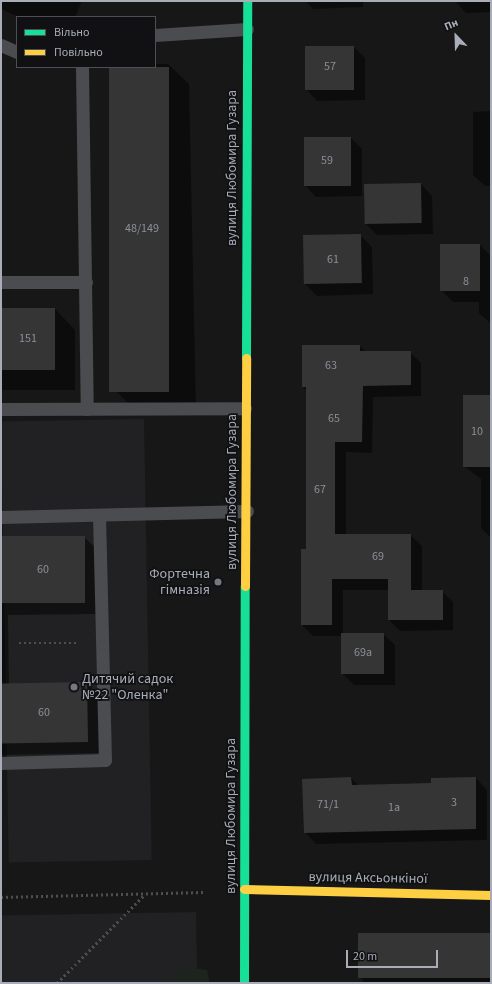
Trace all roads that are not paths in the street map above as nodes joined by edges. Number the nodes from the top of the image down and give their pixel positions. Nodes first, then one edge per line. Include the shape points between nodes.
1 (247, 1) edge
2 (247, 29) junction
3 (156, 35) edge
4 (1, 45) edge
5 (16, 52) edge
6 (82, 68) edge
7 (1, 282) edge
8 (86, 282) junction
9 (245, 408) junction
10 (1, 409) edge
11 (87, 409) junction
12 (247, 512) junction
13 (99, 515) junction
14 (1, 517) edge
15 (1, 763) edge
16 (244, 889) junction
17 (491, 895) edge
18 (244, 983) edge

1 - 2 street, вулиця Любомира Гузара
2 - 3 lane
2 - 9 street, вулиця Любомира Гузара
4 - 5 lane
6 - 8 lane
7 - 8 lane
8 - 11 lane
9 - 11 lane
9 - 12 street, вулиця Любомира Гузара
10 - 11 lane
12 - 13 lane
12 - 16 street, вулиця Любомира Гузара
13 - 14 lane
13 - 15 lane via 105,760
16 - 17 street, вулиця Аксьонкіної
16 - 18 street, вулиця Любомира Гузара

